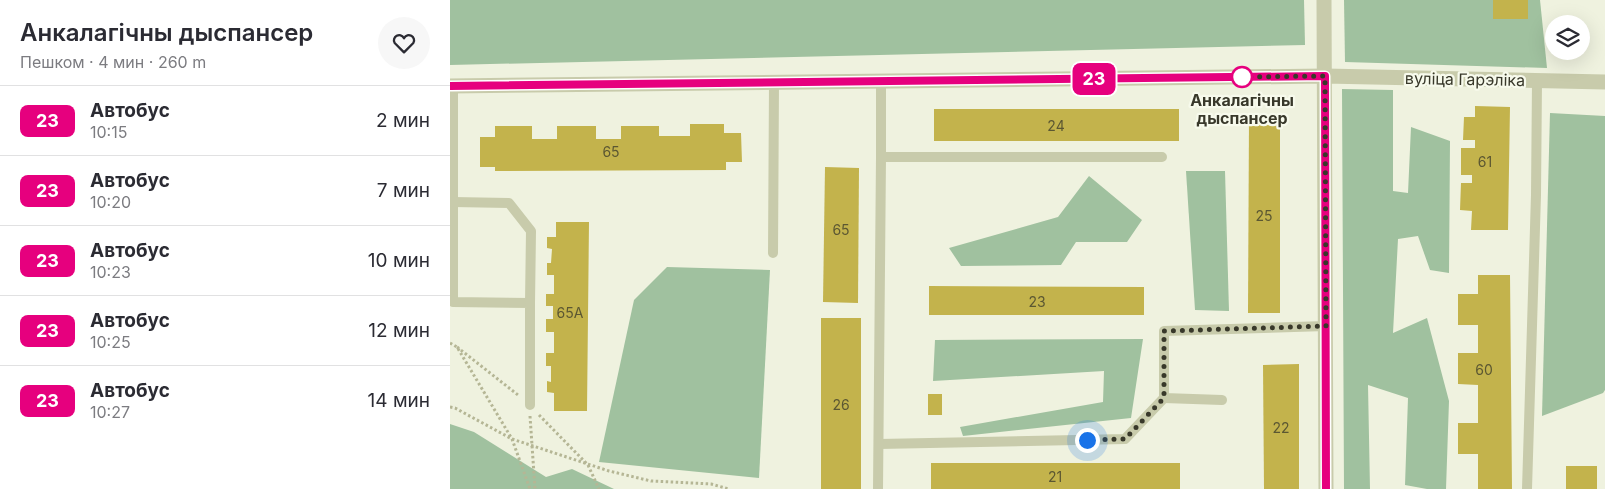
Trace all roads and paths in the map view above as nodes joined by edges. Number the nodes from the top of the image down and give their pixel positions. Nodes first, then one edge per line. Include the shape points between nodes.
1 (1324, 0) edge
2 (1325, 76) junction
3 (1538, 80) junction
4 (881, 82) junction
5 (1605, 82) edge
6 (774, 83) junction
7 (451, 86) edge
8 (881, 157) junction
9 (1162, 157) dead end
10 (452, 202) junction
11 (773, 253) dead end
12 (530, 303) junction
13 (1326, 326) junction
14 (450, 343) edge
15 (457, 347) junction
16 (1164, 398) junction
17 (1222, 400) dead end
18 (530, 405) junction
19 (450, 407) edge
20 (512, 439) junction
21 (878, 444) junction
22 (532, 446) junction
23 (588, 464) junction
24 (530, 489) edge
25 (535, 489) edge
26 (599, 489) edge
27 (729, 489) edge
28 (878, 489) edge
29 (1326, 489) edge
30 (1527, 489) edge

1 - 2 street
2 - 3 street, вуліца Гарэліка
2 - 4 street, вуліца Гарэліка
2 - 13 street
3 - 5 street, вуліца Гарэліка
3 - 30 lane
4 - 6 street, вуліца Гарэліка
4 - 8 lane
6 - 7 street, вуліца Гарэліка
6 - 11 lane
7 - 10 lane
8 - 9 lane
8 - 21 lane
10 - 12 lane via 509,203 531,231
10 - 12 lane via 452,302
12 - 18 lane
13 - 16 lane via 1164,331
13 - 29 street
14 - 15 path
15 - 18 path
15 - 20 path
16 - 17 lane
16 - 21 lane via 1125,439
18 - 22 path
18 - 23 path
19 - 20 path
20 - 22 path
20 - 24 path
21 - 28 lane
22 - 23 path
22 - 25 path
23 - 26 path
23 - 27 path via 651,481 711,484

